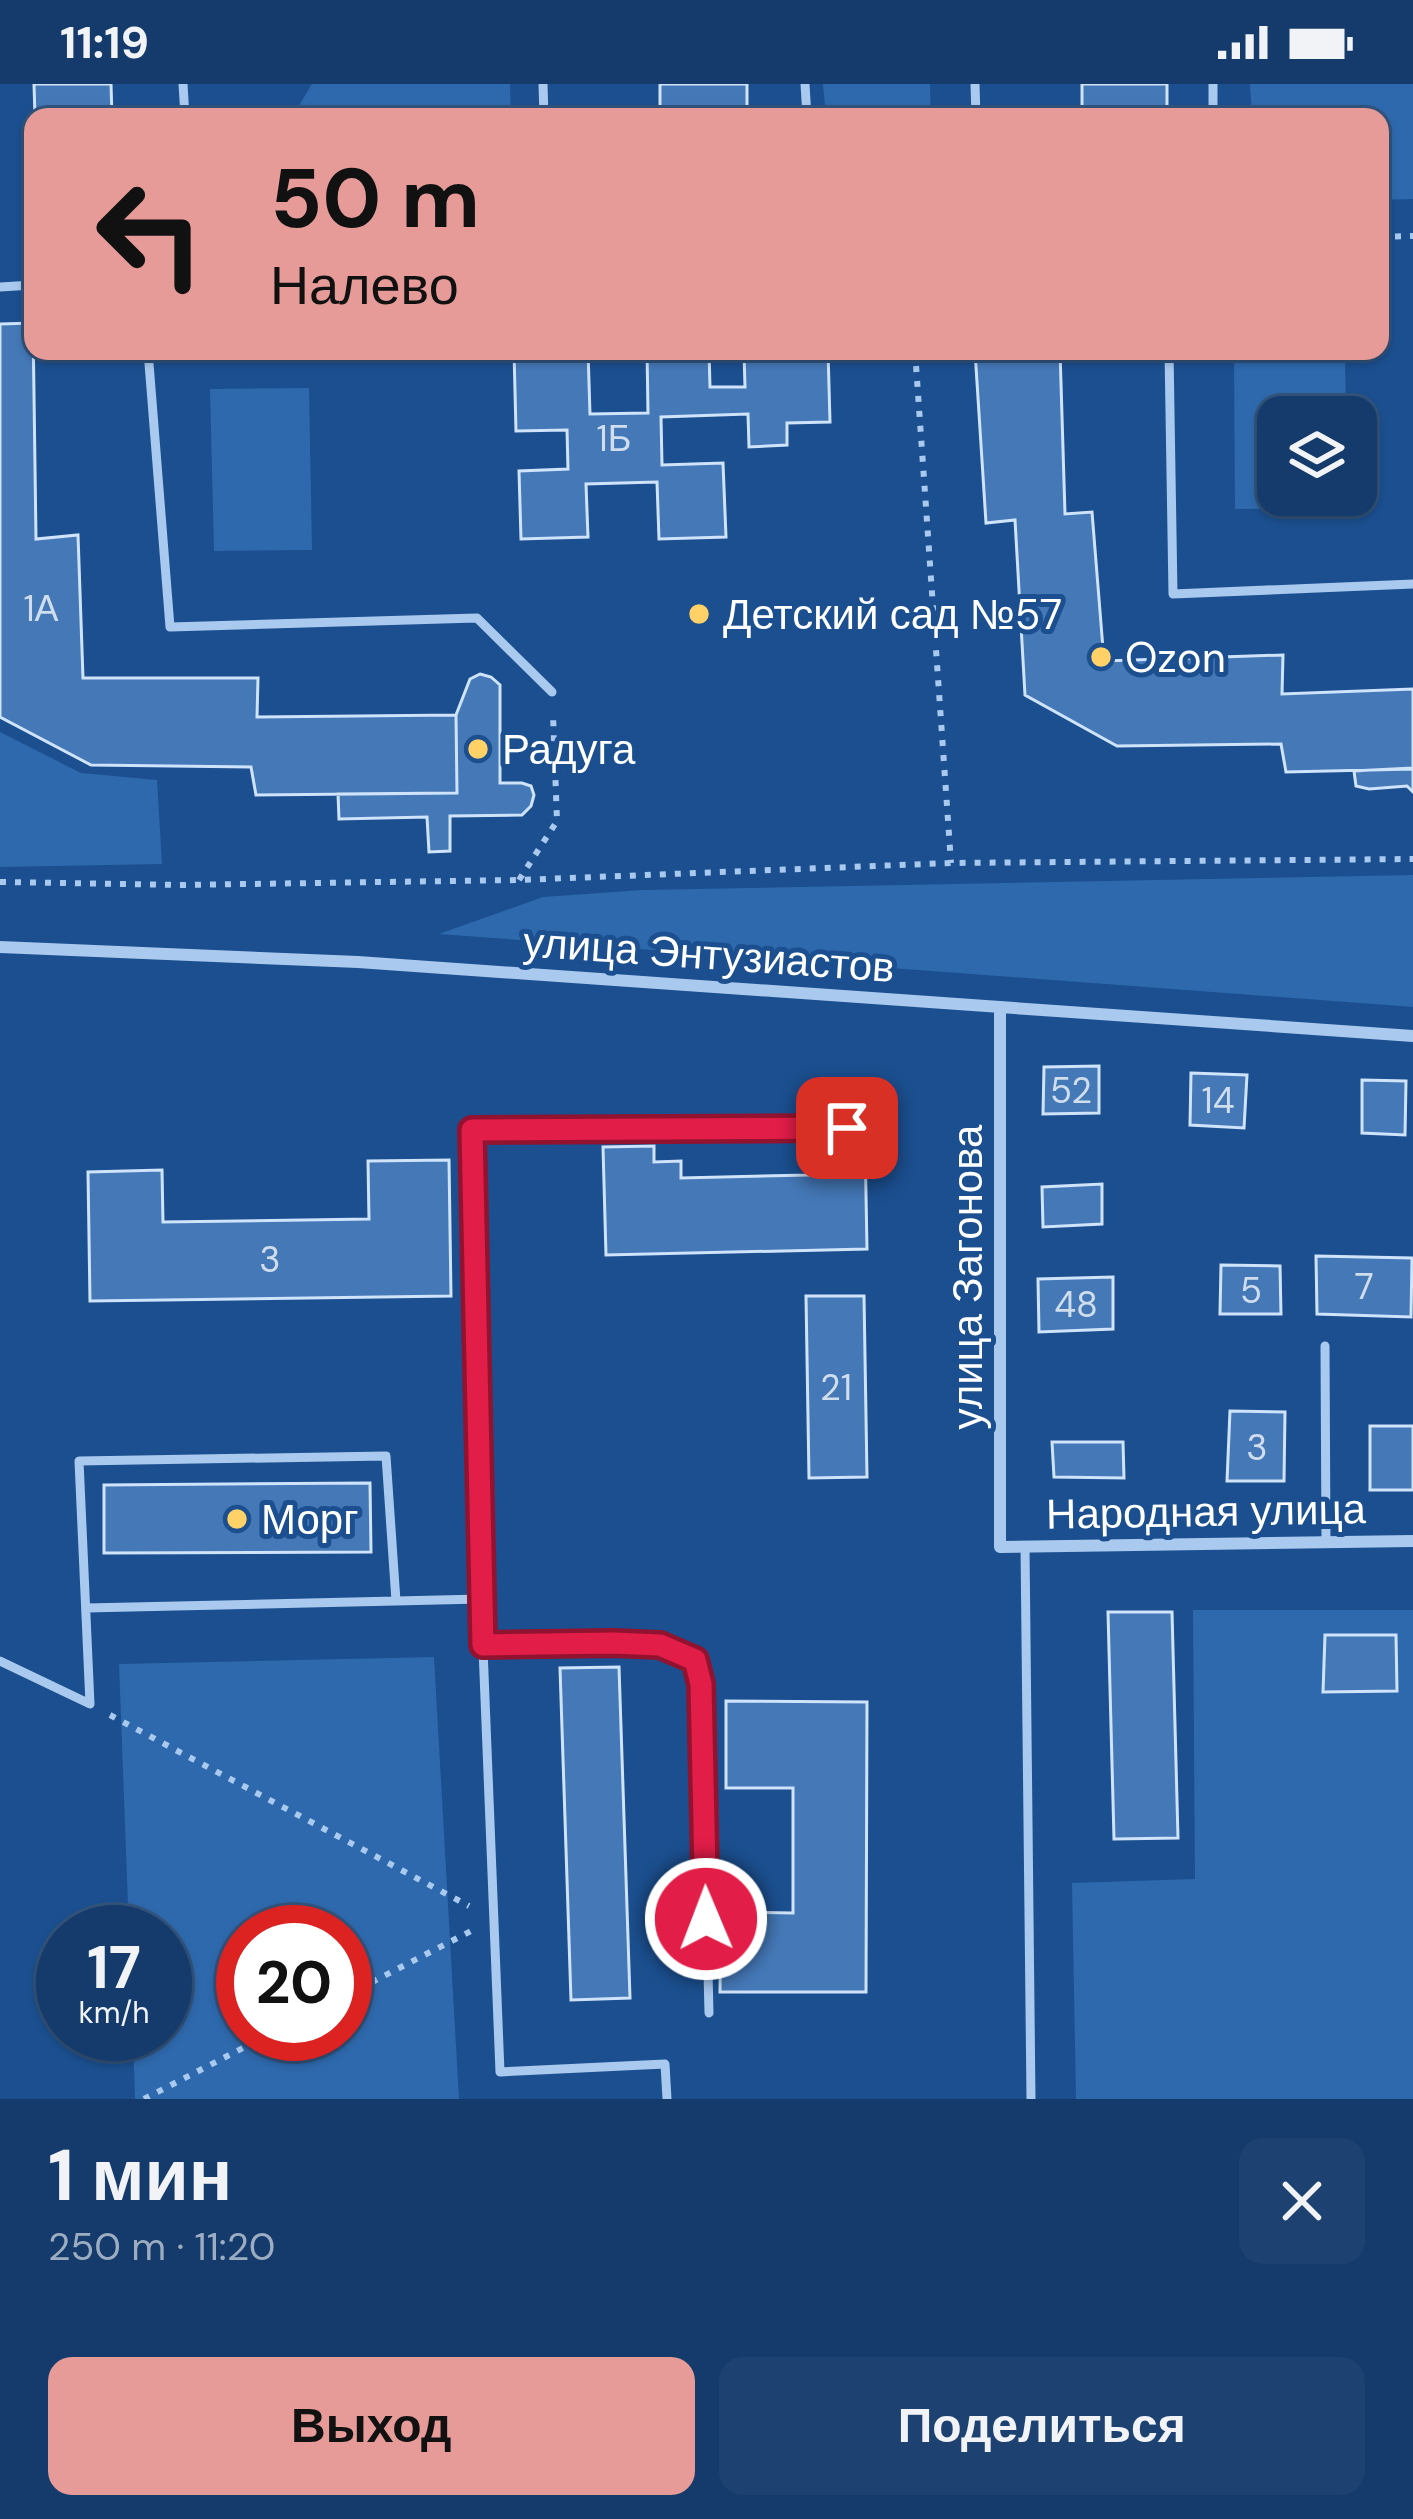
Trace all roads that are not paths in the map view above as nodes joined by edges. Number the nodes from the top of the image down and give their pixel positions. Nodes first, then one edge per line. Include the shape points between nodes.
1 (149, 360) edge
2 (1169, 360) edge
3 (1413, 584) edge
4 (552, 692) road end
5 (0, 947) edge
6 (1000, 1007) junction
7 (1413, 1036) edge
8 (847, 1128) dead end
9 (1324, 1346) dead end
10 (1413, 1541) edge
11 (1325, 1543) junction
12 (1024, 1546) junction
13 (1000, 1547) joint
14 (482, 1599) junction
15 (395, 1601) junction
16 (86, 1608) junction
17 (483, 1645) junction
18 (0, 1661) edge
19 (709, 2013) dead end
20 (667, 2099) edge
21 (1031, 2099) edge

1 - 4 lane via 170,627 477,618
2 - 3 lane via 1173,594
5 - 6 street, улица Энтузиастов via 289,958
6 - 7 street, улица Энтузиастов
6 - 13 street, улица Загонова
8 - 14 lane via 472,1130
9 - 11 lane
10 - 11 street, Народная улица
11 - 12 street, Народная улица
12 - 13 street, Народная улица
12 - 21 lane
14 - 15 lane
14 - 17 lane
15 - 16 lane
15 - 16 lane via 386,1456 79,1461
16 - 18 lane via 91,1704
17 - 19 lane via 660,1645 695,1660
17 - 20 lane via 500,2072 665,2063

